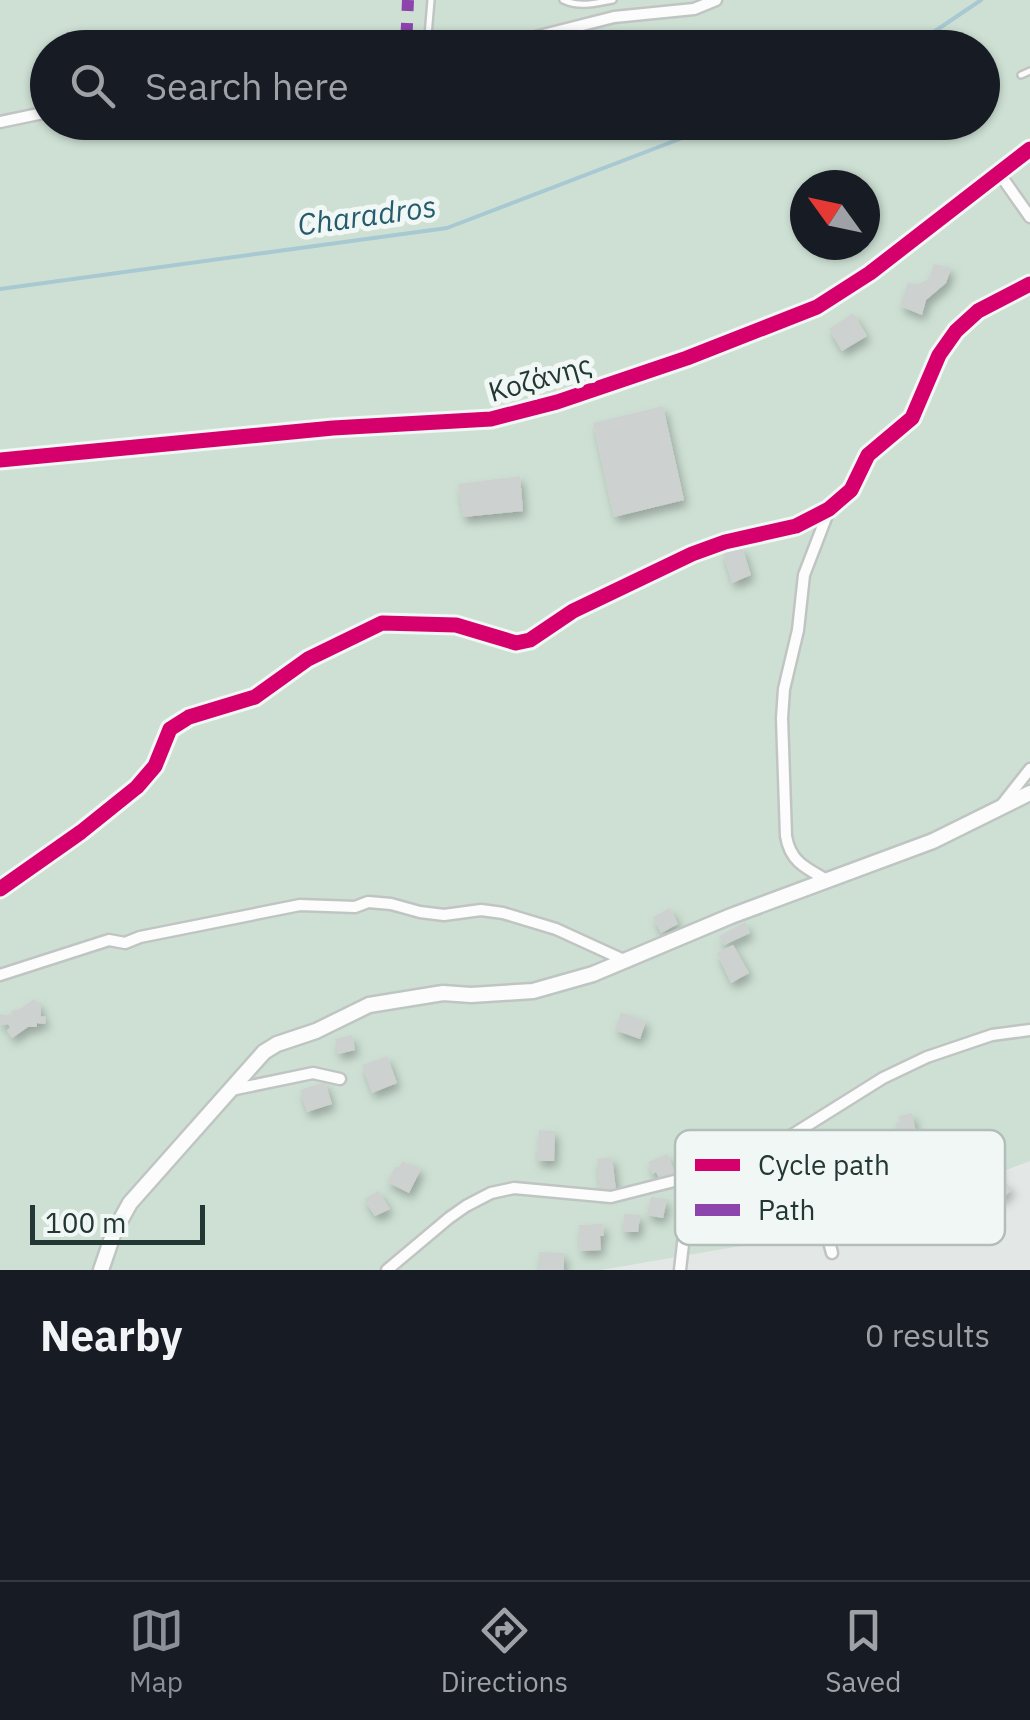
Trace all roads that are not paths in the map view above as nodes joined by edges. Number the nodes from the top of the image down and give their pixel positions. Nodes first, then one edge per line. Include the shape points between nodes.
1 (431, 0) edge
2 (563, 0) edge
3 (613, 0) edge
4 (716, 0) edge
5 (693, 4) edge
6 (428, 30) edge
7 (563, 30) edge
8 (1030, 70) edge
9 (1021, 75) dead end
10 (30, 116) edge
11 (0, 122) edge
12 (1030, 150) edge
13 (1000, 173) junction
14 (1030, 217) edge
15 (1030, 284) edge
16 (0, 460) edge
17 (830, 508) junction
18 (1030, 770) edge
19 (1030, 793) edge
20 (1000, 808) junction
21 (826, 880) junction
22 (0, 888) edge
23 (626, 962) junction
24 (0, 975) edge
25 (1030, 1030) edge
26 (340, 1079) dead end
27 (231, 1090) junction
28 (800, 1130) edge
29 (675, 1180) edge
30 (683, 1245) edge
31 (830, 1245) edge
32 (832, 1253) dead end
33 (101, 1270) edge
34 (387, 1270) edge
35 (680, 1270) edge

1 - 6 lane
2 - 3 lane
4 - 5 street
5 - 7 street
8 - 9 lane
10 - 11 street
12 - 13 street, Κοζάνης
13 - 14 street
13 - 16 street, Κοζάνης via 836,298 542,407 492,419
15 - 17 street via 978,311 956,331 912,418 868,455 851,490
17 - 21 street via 802,584 782,718 788,849
17 - 22 street via 796,526 692,554 573,611 524,643 456,625 376,625 308,659 255,697 175,725 137,788
18 - 20 street
19 - 20 street
20 - 21 street
21 - 23 street
23 - 24 street via 504,912 444,915 368,902 300,905 125,943 110,940
23 - 27 street via 533,991 443,993 369,1005 264,1052
25 - 28 street via 927,1056
26 - 27 street via 314,1073
27 - 33 street via 130,1203
29 - 34 street via 611,1196 499,1190 466,1206
30 - 35 street
31 - 32 street

